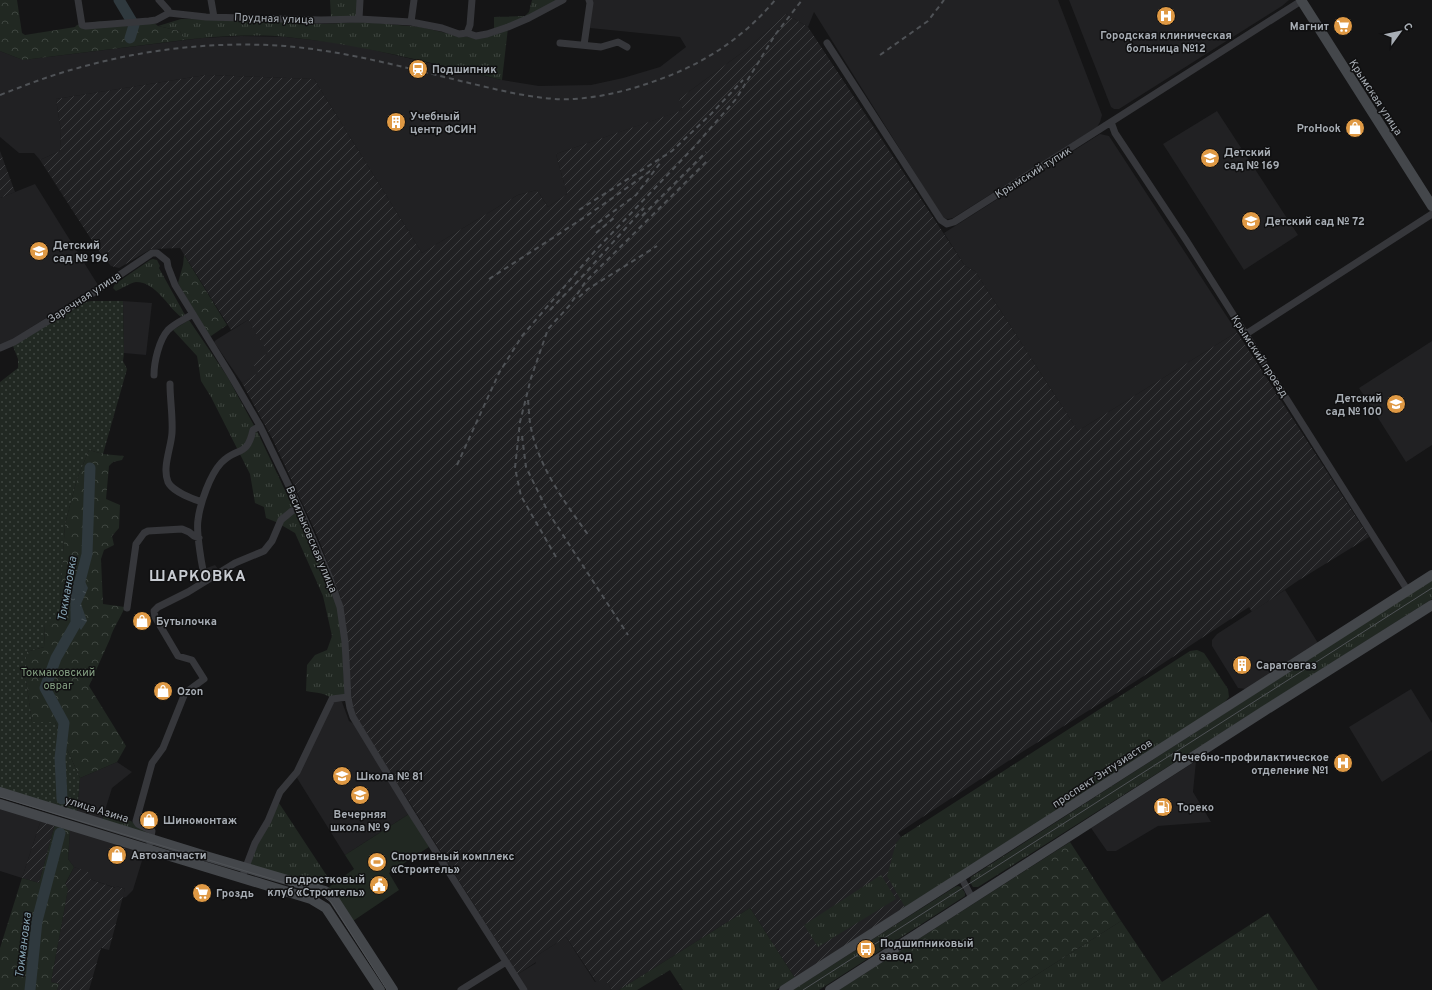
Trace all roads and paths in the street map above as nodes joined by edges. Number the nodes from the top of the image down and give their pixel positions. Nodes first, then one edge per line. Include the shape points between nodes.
1 (78, 0) edge
2 (159, 0) edge
3 (212, 0) edge
4 (360, 0) edge
5 (414, 0) edge
6 (472, 0) edge
7 (563, 0) edge
8 (589, 0) edge
9 (1301, 1) edge
10 (169, 13) junction
11 (214, 17) junction
12 (359, 19) junction
13 (411, 22) junction
14 (467, 33) junction
15 (560, 43) dead end
16 (827, 43) dead end
17 (584, 45) junction
18 (627, 47) dead end
19 (1110, 122) junction
20 (1432, 206) edge
21 (1432, 214) edge
22 (167, 261) joint
23 (193, 314) junction
24 (1246, 334) junction
25 (0, 348) edge
26 (154, 375) dead end
27 (170, 384) dead end
28 (260, 426) junction
29 (202, 502) junction
30 (299, 507) junction
31 (199, 538) junction
32 (1432, 575) edge
33 (206, 580) junction
34 (1408, 590) junction
35 (1432, 604) edge
36 (127, 608) dead end
37 (348, 697) junction
38 (0, 792) edge
39 (0, 804) edge
40 (150, 844) junction
41 (246, 867) junction
42 (961, 877) junction
43 (242, 878) junction
44 (972, 898) junction
45 (506, 962) junction
46 (380, 990) edge
47 (393, 990) edge
48 (461, 990) edge
49 (524, 990) edge
50 (784, 990) edge
51 (830, 990) edge

1 - 10 street via 82,25 86,26 149,22
2 - 10 street
3 - 11 street
4 - 12 street
5 - 13 street
6 - 14 street
7 - 14 street, Прудная улица via 529,18 487,34 476,36
8 - 17 street
9 - 19 street, Крымский тупик
9 - 20 main road, Крымская улица
10 - 11 street, Прудная улица
11 - 12 street, Прудная улица
12 - 13 street, Прудная улица
13 - 14 street, Прудная улица via 459,34
15 - 17 street
16 - 19 street, Крымский тупик via 941,220 947,224 954,222
17 - 18 street via 601,47 618,42
19 - 24 street, Крымский проезд
21 - 24 street
22 - 23 street, Васильковская улица via 175,285
22 - 25 street, Заречная улица via 157,253 152,253 14,342
23 - 26 street via 168,330 154,363
23 - 28 street, Васильковская улица
24 - 34 street, Крымский проезд
27 - 29 street via 172,433 167,466 168,484 178,492
28 - 29 street via 253,430 249,444 245,448 230,455 220,464
28 - 30 street, Васильковская улица
29 - 31 street via 197,521
30 - 33 street via 281,520 272,541 264,551 235,563
30 - 37 street, Васильковская улица via 340,607
31 - 33 street via 202,569
31 - 36 street via 182,529 144,533 136,544
32 - 34 main road, проспект Энтузиастов
33 - 40 street via 154,611 155,618 178,656 192,660 204,679 185,694 163,748 152,764 136,821 152,831
34 - 42 main road, проспект Энтузиастов
35 - 44 main road
37 - 41 street via 332,699 297,772 280,792
37 - 45 street, Васильковская улица via 353,717
38 - 40 main road, улица Азина
39 - 40 main road, улица Азина
40 - 41 main road, улица Азина
40 - 43 main road, улица Азина
41 - 43 street
41 - 47 main road, улица Азина via 328,893
42 - 44 street
42 - 50 main road, проспект Энтузиастов
43 - 46 main road, улица Азина via 311,899 326,908
44 - 51 main road
45 - 48 street
45 - 49 street, Васильковская улица

